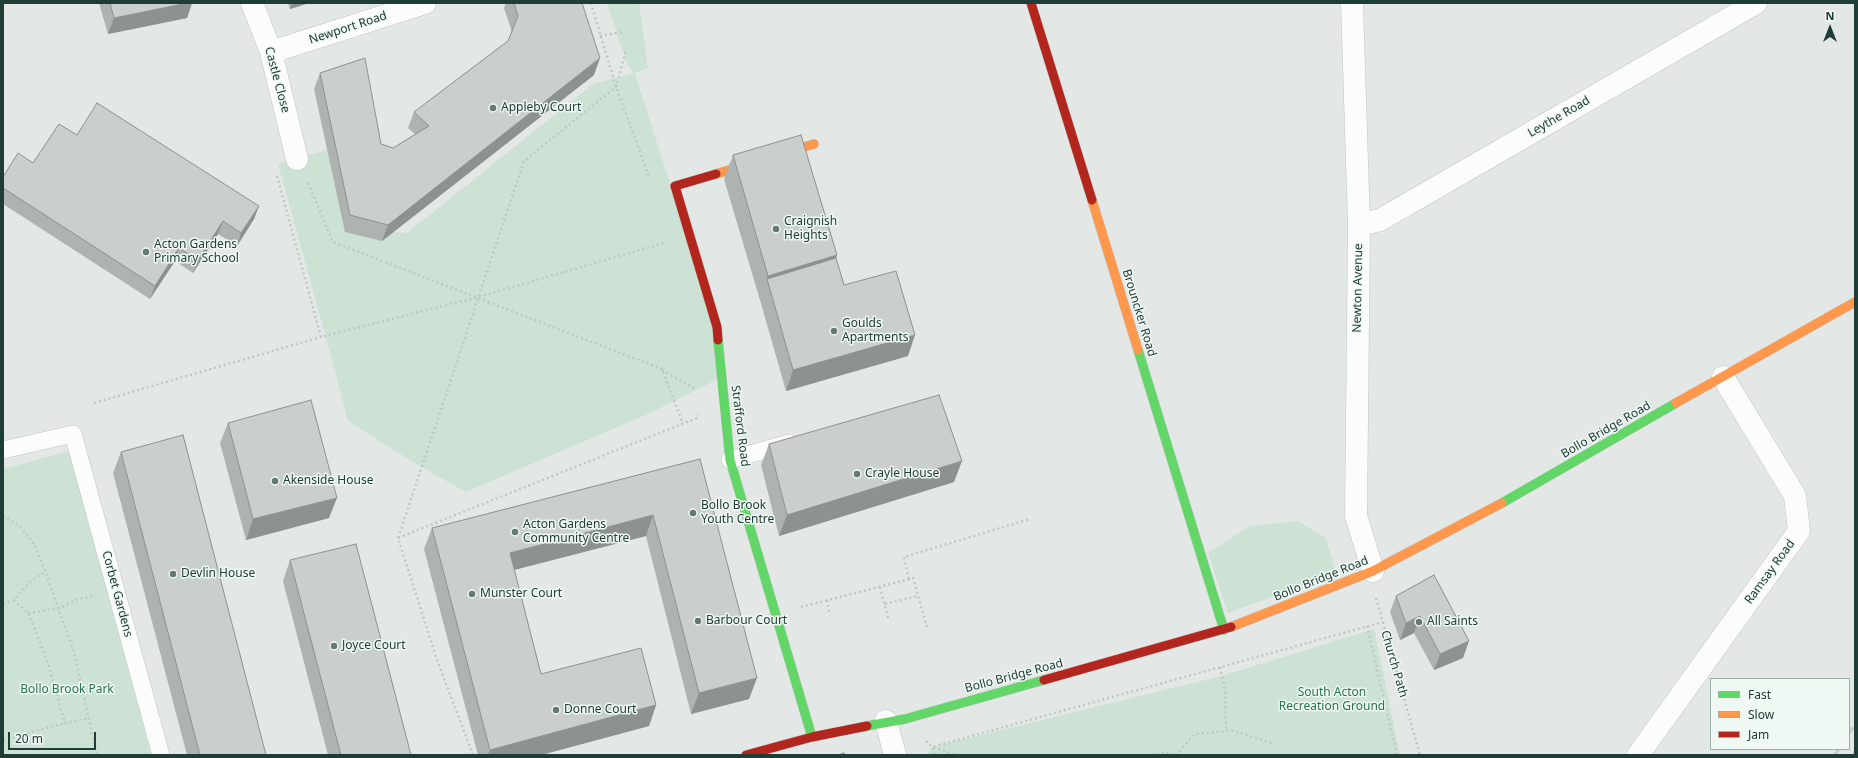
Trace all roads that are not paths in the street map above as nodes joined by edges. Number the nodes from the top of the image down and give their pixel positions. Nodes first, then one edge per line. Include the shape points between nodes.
1 (252, 3) edge
2 (425, 3) edge
3 (1032, 3) edge
4 (1352, 3) edge
5 (1756, 3) edge
6 (271, 52) junction
7 (814, 144) dead end
8 (297, 158) road end
9 (1359, 225) junction
10 (1855, 302) edge
11 (1723, 377) junction
12 (807, 438) edge
13 (3, 450) edge
14 (730, 460) junction
15 (1371, 572) junction
16 (1224, 630) junction
17 (886, 721) junction
18 (812, 736) junction
19 (161, 755) edge
20 (746, 755) edge
21 (895, 755) edge
22 (1638, 755) edge

1 - 6 street, Castle Close
2 - 6 street, Newport Road
3 - 16 street, Brouncker Road
4 - 9 street, Newton Avenue
5 - 9 street, Leythe Road via 1380,220
6 - 8 street, Castle Close
7 - 14 street, Strafford Road via 675,186 717,327
9 - 15 street, Newton Avenue via 1356,516
10 - 11 street, Bollo Bridge Road
11 - 15 street, Bollo Bridge Road via 1490,510
11 - 22 street, Ramsay Road via 1795,496 1799,531
12 - 14 lane
13 - 19 lane, Corbet Gardens via 73,434
14 - 18 street, Strafford Road
15 - 16 street, Bollo Bridge Road
16 - 17 street, Bollo Bridge Road via 905,718
17 - 18 street, Bollo Bridge Road
17 - 21 street
18 - 20 street, Bollo Bridge Road

